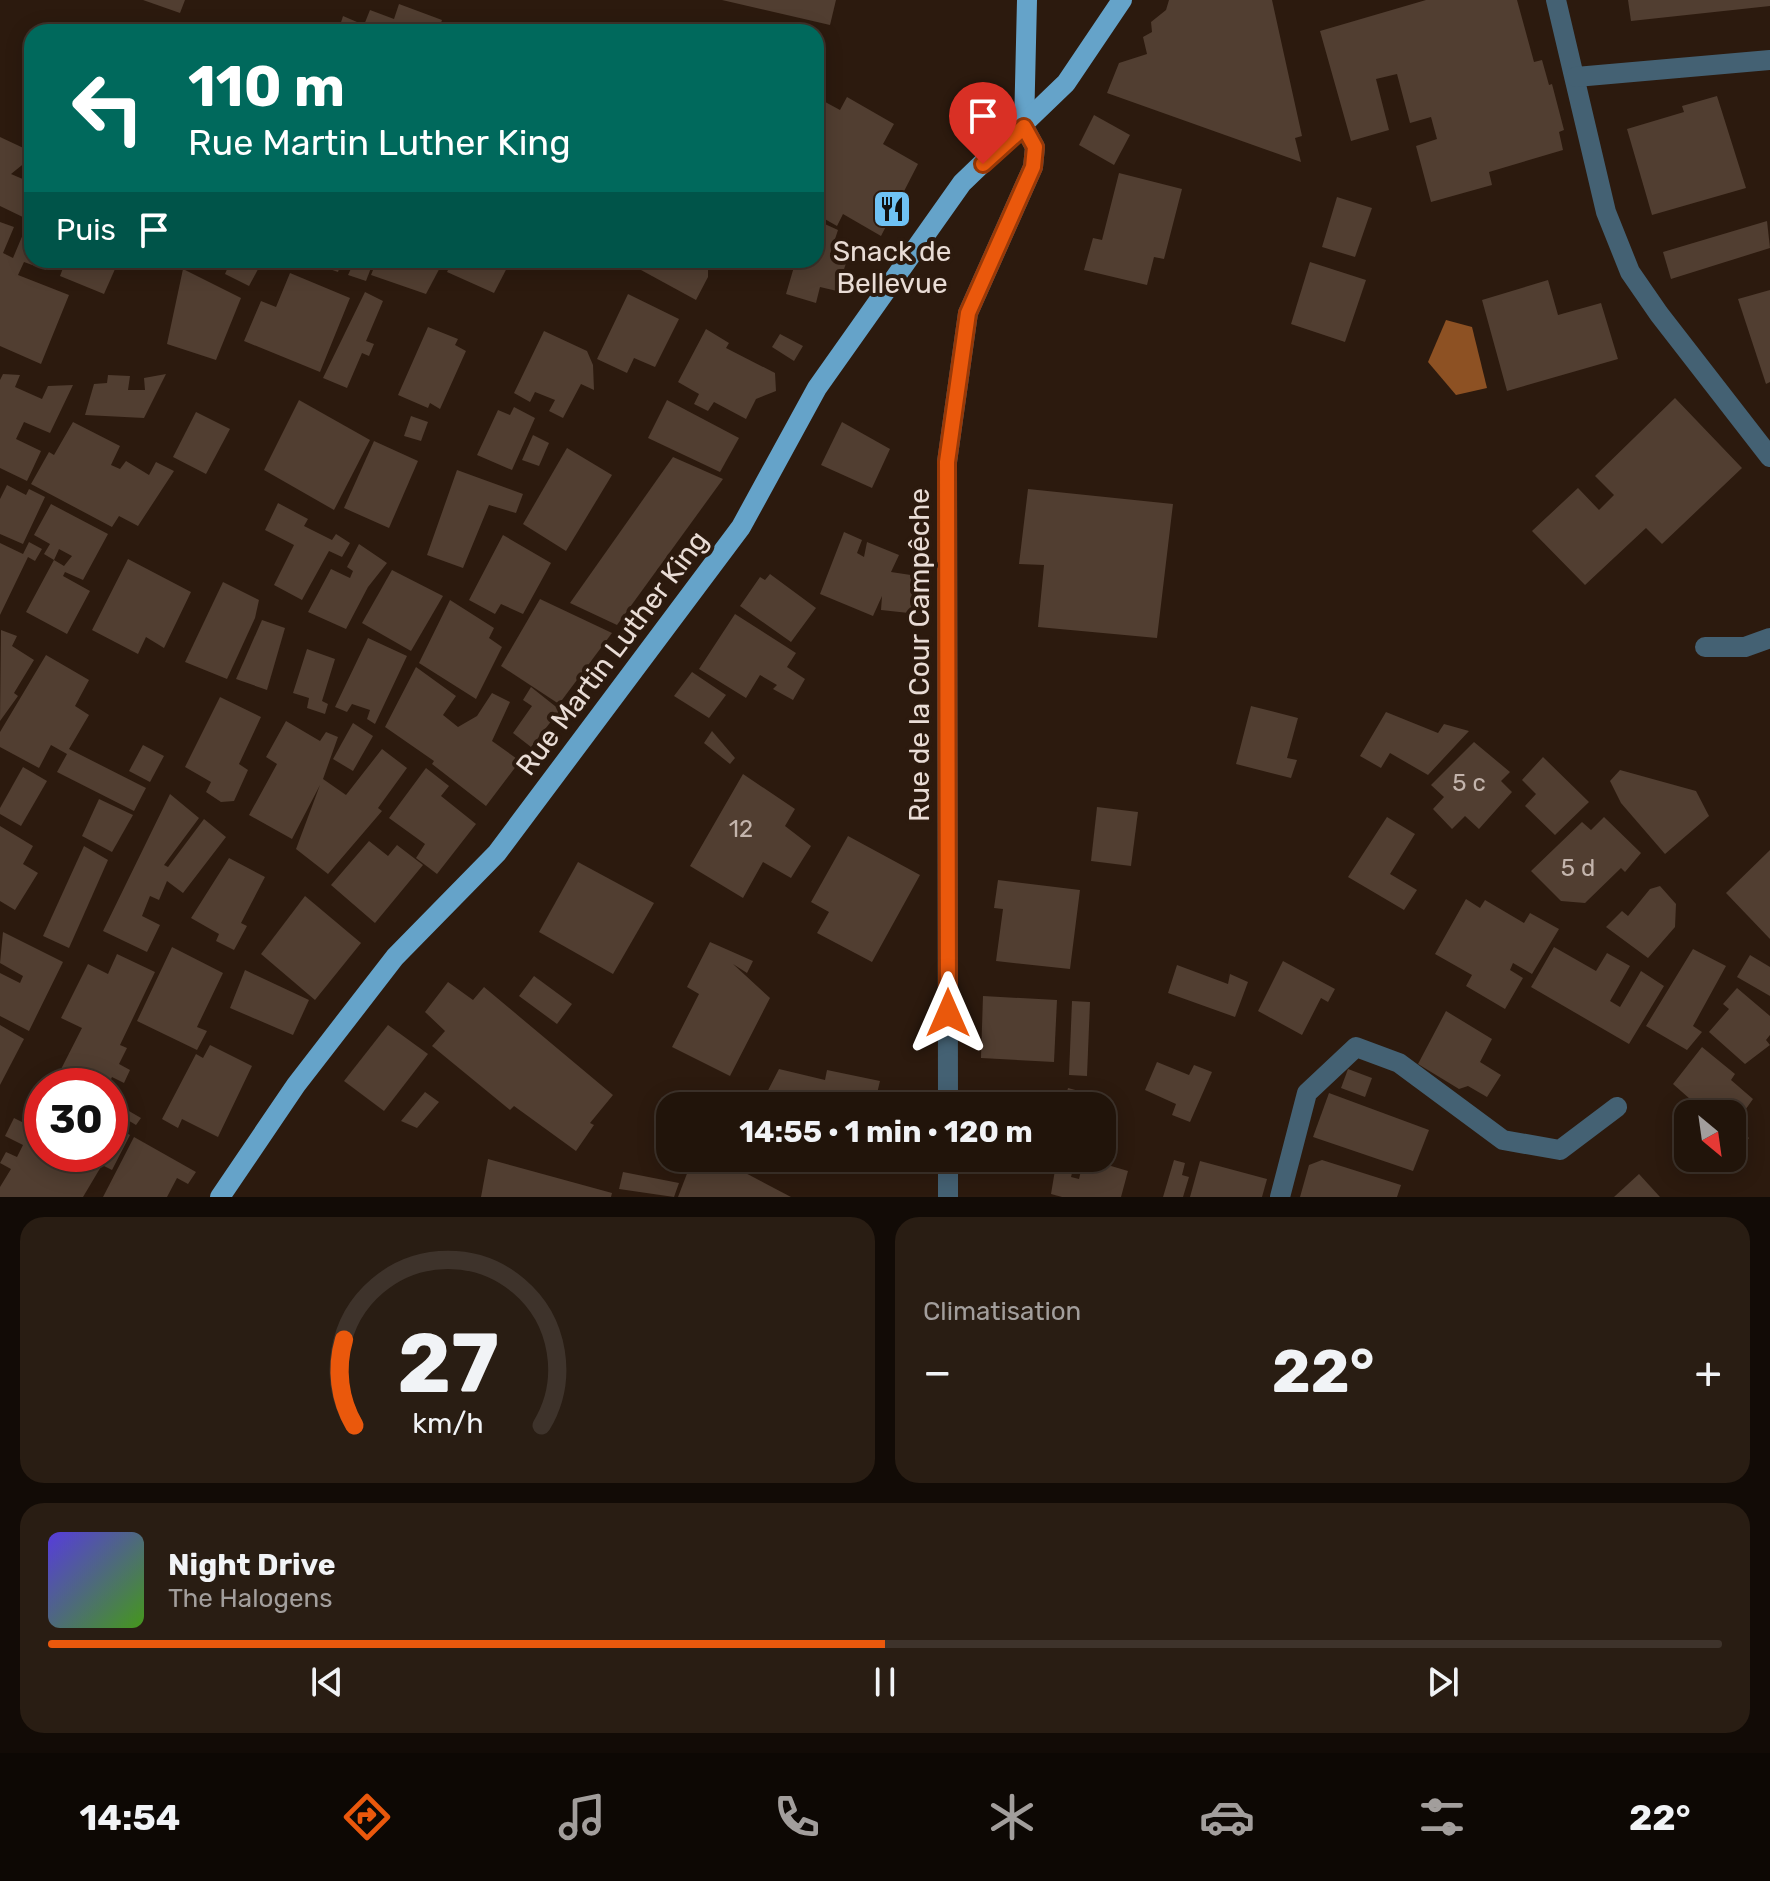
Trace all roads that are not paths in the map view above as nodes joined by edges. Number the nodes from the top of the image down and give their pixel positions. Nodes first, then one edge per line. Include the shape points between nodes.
1 (1027, 0) edge
2 (1122, 0) edge
3 (1556, 0) edge
4 (1770, 60) edge
5 (1576, 77) junction
6 (1024, 127) junction
7 (1770, 457) edge
8 (1770, 638) edge
9 (1705, 647) dead end
10 (948, 1092) edge
11 (1617, 1107) dead end
12 (948, 1172) edge
13 (220, 1197) edge
14 (948, 1197) edge
15 (1280, 1197) edge

1 - 6 main road
2 - 6 main road, Rue Martin Luther King via 1066,83
3 - 5 street
4 - 5 street
5 - 7 street via 1606,212 1630,272
6 - 10 street, Rue de la Cour Campêche via 1035,147 1033,167 968,313 947,462
6 - 13 main road, Rue Martin Luther King via 962,183 817,388 741,527 497,853 395,957 296,1085
8 - 9 street via 1745,647
11 - 15 street via 1560,1150 1503,1140 1399,1063 1356,1047 1307,1093
12 - 14 street

